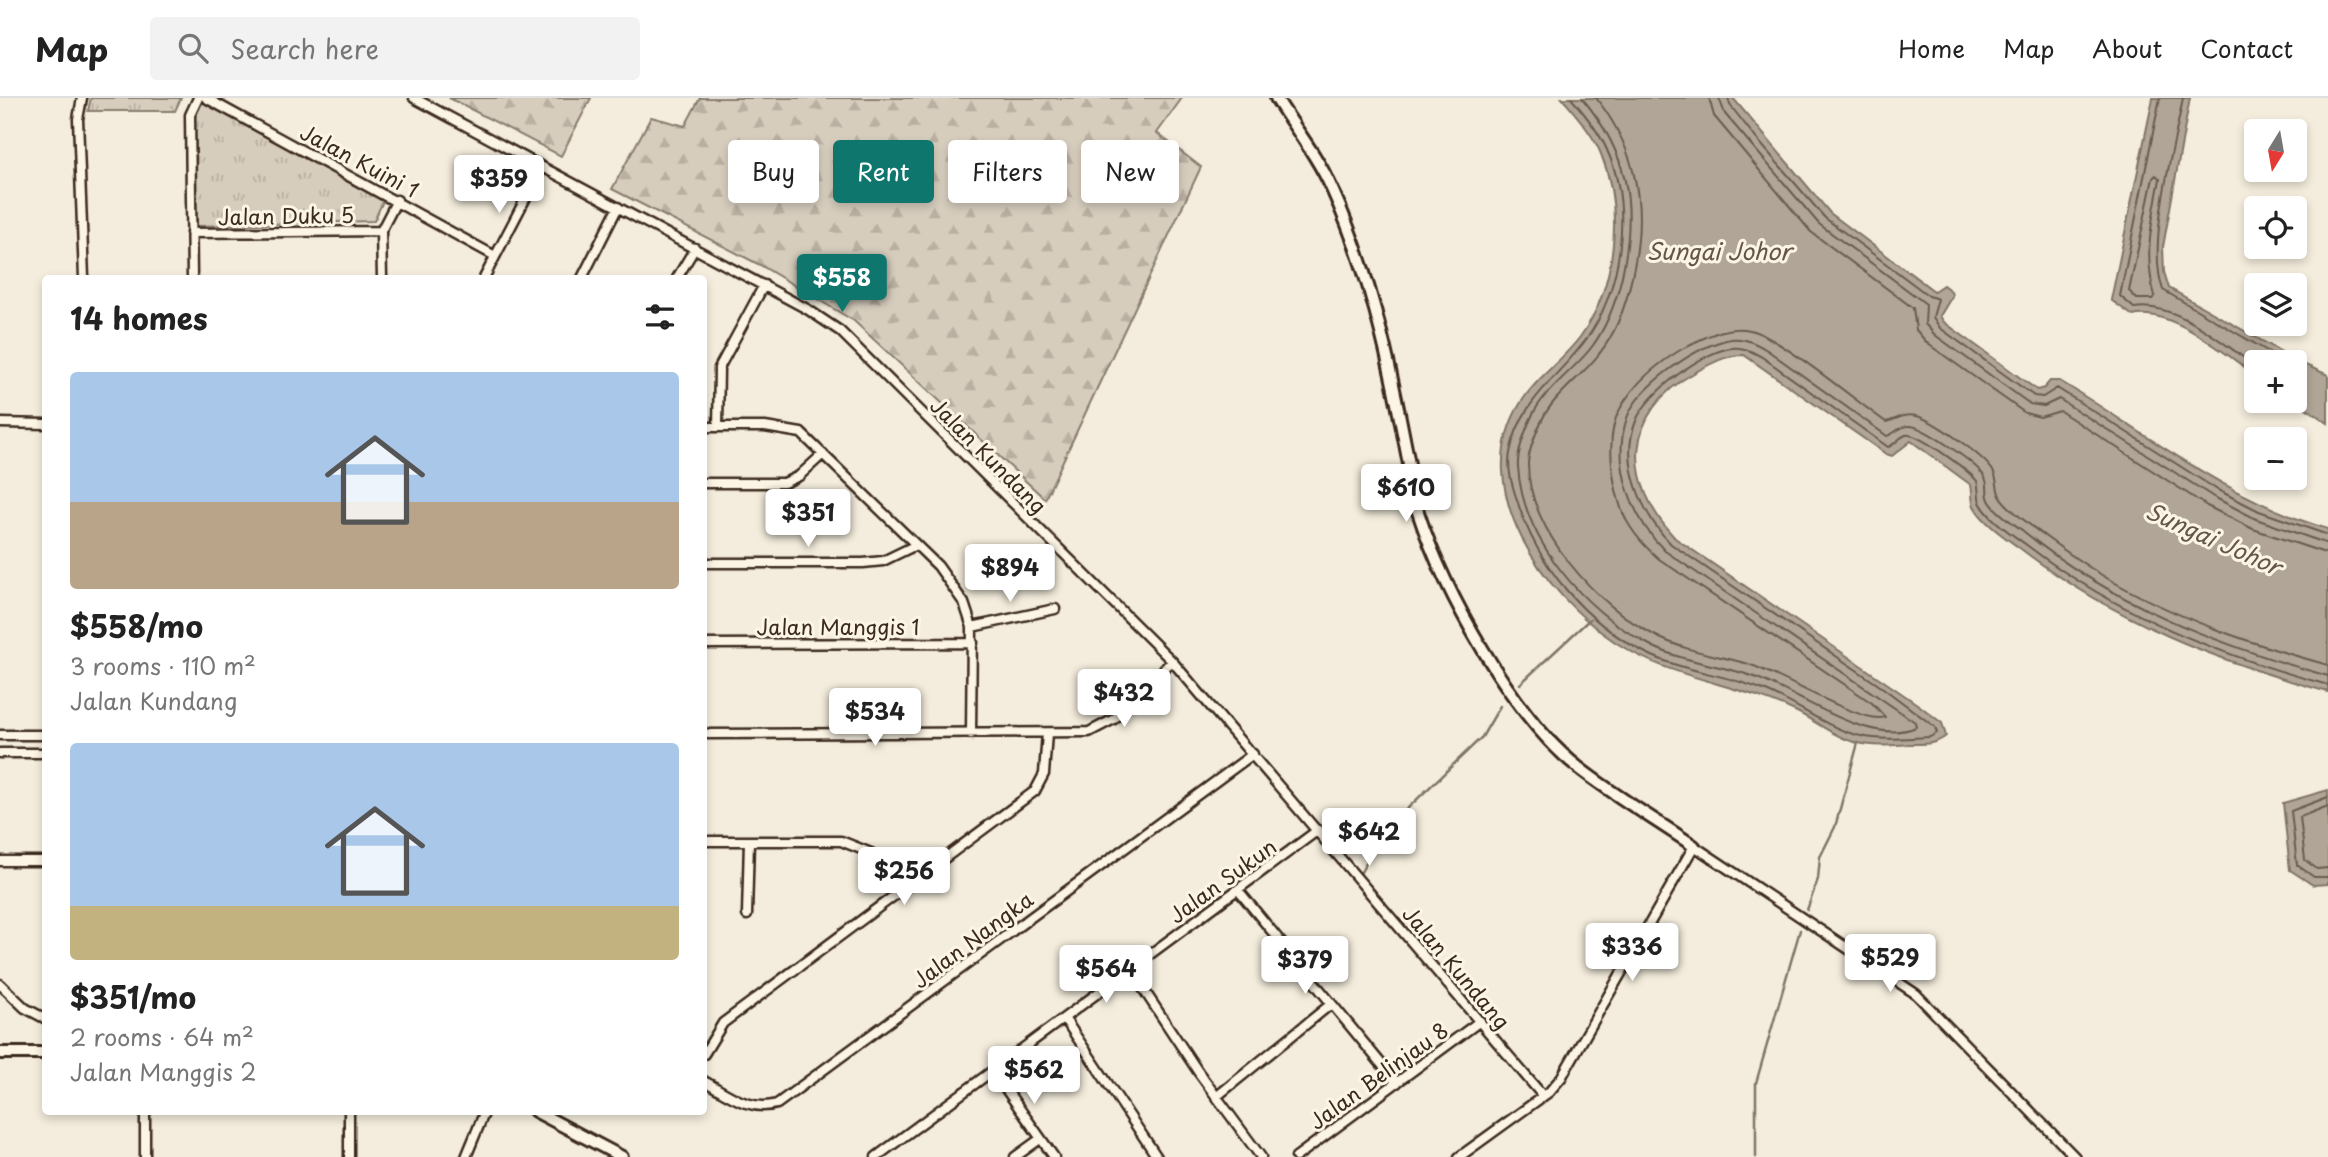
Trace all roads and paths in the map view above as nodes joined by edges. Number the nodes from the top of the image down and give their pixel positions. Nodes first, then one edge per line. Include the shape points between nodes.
1 (82, 98) edge
2 (198, 98) edge
3 (206, 98) edge
4 (414, 98) edge
5 (1276, 98) edge
6 (542, 167) junction
7 (397, 200) junction
8 (618, 207) junction
9 (382, 231) junction
10 (191, 233) junction
11 (695, 248) junction
12 (495, 256) junction
13 (84, 275) edge
14 (192, 275) edge
15 (382, 275) edge
16 (486, 275) edge
17 (584, 275) edge
18 (679, 275) edge
19 (764, 285) junction
20 (0, 423) edge
21 (42, 425) edge
22 (707, 427) edge
23 (718, 427) junction
24 (823, 454) junction
25 (707, 483) edge
26 (916, 545) junction
27 (707, 563) edge
28 (1055, 609) dead end
29 (972, 627) junction
30 (973, 643) junction
31 (707, 644) edge
32 (1172, 661) junction
33 (1047, 733) junction
34 (707, 734) edge
35 (971, 734) junction
36 (0, 735) edge
37 (42, 735) edge
38 (0, 752) edge
39 (42, 752) edge
40 (1253, 754) junction
41 (1318, 830) junction
42 (707, 841) edge
43 (749, 841) junction
44 (1694, 846) junction
45 (0, 861) edge
46 (42, 861) edge
47 (902, 890) junction
48 (1238, 890) junction
49 (747, 915) dead end
50 (1130, 969) junction
51 (0, 984) edge
52 (1331, 1004) junction
53 (42, 1017) edge
54 (1064, 1018) junction
55 (1480, 1021) junction
56 (707, 1049) edge
57 (0, 1053) edge
58 (42, 1053) edge
59 (993, 1071) junction
60 (707, 1083) edge
61 (1397, 1083) junction
62 (1543, 1096) junction
63 (1216, 1097) junction
64 (145, 1115) edge
65 (349, 1115) edge
66 (483, 1115) edge
67 (543, 1115) edge
68 (1040, 1139) junction
69 (145, 1157) edge
70 (349, 1157) edge
71 (466, 1157) edge
72 (622, 1157) edge
73 (876, 1157) edge
74 (1015, 1157) edge
75 (1054, 1157) edge
76 (1157, 1157) edge
77 (1261, 1157) edge
78 (1296, 1157) edge
79 (1459, 1157) edge
80 (2075, 1157) edge

1 - 13 street via 78,118
2 - 10 street via 190,116
3 - 7 street, Jalan Kuini 1
4 - 6 street, Jalan Kundang
5 - 44 street via 1331,186 1361,261 1385,337 1418,512 1466,618 1548,740 1578,768
6 - 8 street, Jalan Kundang
6 - 12 street
7 - 9 street
7 - 12 street, Jalan Kuini 1
8 - 11 street, Jalan Kundang
8 - 17 street
9 - 10 street, Jalan Duku 5
9 - 15 street
10 - 14 street
11 - 18 street
11 - 19 street, Jalan Kundang
12 - 16 street
19 - 23 street via 719,368
19 - 32 street, Jalan Kundang via 840,331
20 - 21 street
22 - 23 street
23 - 24 street via 801,433
24 - 25 street via 784,483
24 - 26 street
26 - 27 street via 883,561 863,563
26 - 29 street via 938,566 964,603
28 - 29 street
29 - 30 street
30 - 31 street, Jalan Manggis 1
30 - 35 street
32 - 33 street via 1114,719 1089,732
32 - 40 street, Jalan Kundang
33 - 35 street
33 - 47 street via 1044,774 1035,791
34 - 35 street
36 - 37 street
38 - 39 street
40 - 41 street, Jalan Kundang
40 - 60 street, Jalan Nangka via 777,1104 750,1106
41 - 48 street, Jalan Sukun
41 - 55 street, Jalan Kundang
42 - 43 street
43 - 47 street via 841,841 871,853
43 - 49 street
44 - 62 street via 1561,1079
44 - 80 street via 1916,994
45 - 46 street
47 - 56 street via 723,1023
48 - 50 street, Jalan Sukun
48 - 52 street
50 - 54 street, Jalan Sukun
50 - 63 street
51 - 53 street
52 - 61 street
52 - 63 street
54 - 59 street, Jalan Sukun
54 - 76 street
55 - 61 street, Jalan Belinjau 8
55 - 62 street, Jalan Kundang
57 - 58 street
59 - 68 street
59 - 73 street, Jalan Sukun
61 - 78 street, Jalan Belinjau 8
62 - 79 street
63 - 77 street
64 - 69 street
65 - 70 street
66 - 71 street
67 - 72 street
68 - 74 street
68 - 75 street

